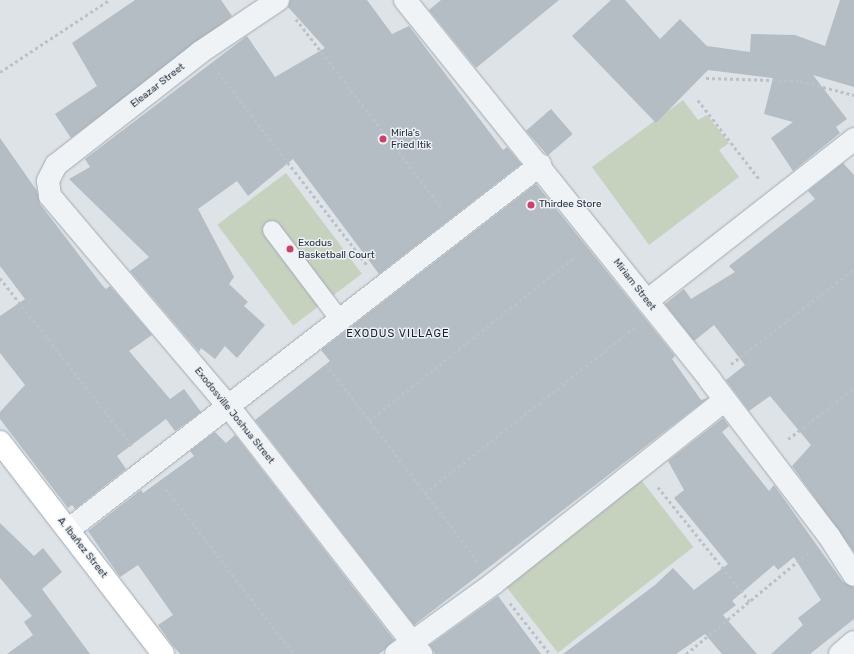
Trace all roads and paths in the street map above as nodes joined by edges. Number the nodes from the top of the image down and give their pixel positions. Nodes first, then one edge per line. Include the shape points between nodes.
1 (109, 0) edge
2 (405, 0) edge
3 (284, 6) edge
4 (202, 51) junction
5 (0, 72) edge
6 (706, 78) dead end
7 (854, 95) edge
8 (698, 100) dead end
9 (854, 139) edge
10 (540, 165) junction
11 (48, 181) joint
12 (776, 200) junction
13 (458, 229) junction
14 (272, 230) dead end
15 (598, 239) junction
16 (854, 269) edge
17 (384, 286) junction
18 (651, 306) junction
19 (340, 320) junction
20 (310, 343) junction
21 (710, 380) junction
22 (854, 388) edge
23 (724, 401) junction
24 (228, 407) junction
25 (369, 421) junction
26 (0, 442) edge
27 (767, 456) junction
28 (642, 466) junction
29 (425, 493) junction
30 (68, 530) junction
31 (829, 536) junction
32 (854, 575) edge
33 (494, 583) junction
34 (750, 602) junction
35 (854, 642) edge
36 (410, 650) edge
37 (163, 654) edge
38 (550, 654) edge
39 (686, 654) edge
40 (840, 654) edge

1 - 5 path
2 - 10 street, Miriam Street
3 - 4 street, Eleazar Street
3 - 13 path
4 - 11 street, Eleazar Street via 56,165
4 - 17 path
6 - 7 path via 800,81
8 - 12 path
9 - 12 street
10 - 13 street
10 - 15 street, Miriam Street
11 - 24 street, Exodosville Joshua Street via 50,196
12 - 18 street
13 - 17 street
14 - 19 lane
15 - 18 street, Miriam Street
15 - 25 path
16 - 21 path
17 - 19 street
18 - 21 street, Miriam Street
18 - 29 path
19 - 20 street
20 - 24 street
20 - 25 path
21 - 23 street, Miriam Street
22 - 27 path
23 - 27 street, Miriam Street
23 - 28 street
24 - 30 street
24 - 36 street, Exodosville Joshua Street
25 - 29 path
26 - 30 street, A. Ibañez Street
27 - 31 street, Miriam Street
28 - 33 street
28 - 34 path
29 - 33 path
30 - 37 street, A. Ibañez Street
31 - 32 street, Miriam Street
31 - 34 path
33 - 36 street
33 - 38 path
34 - 39 path
35 - 40 street

